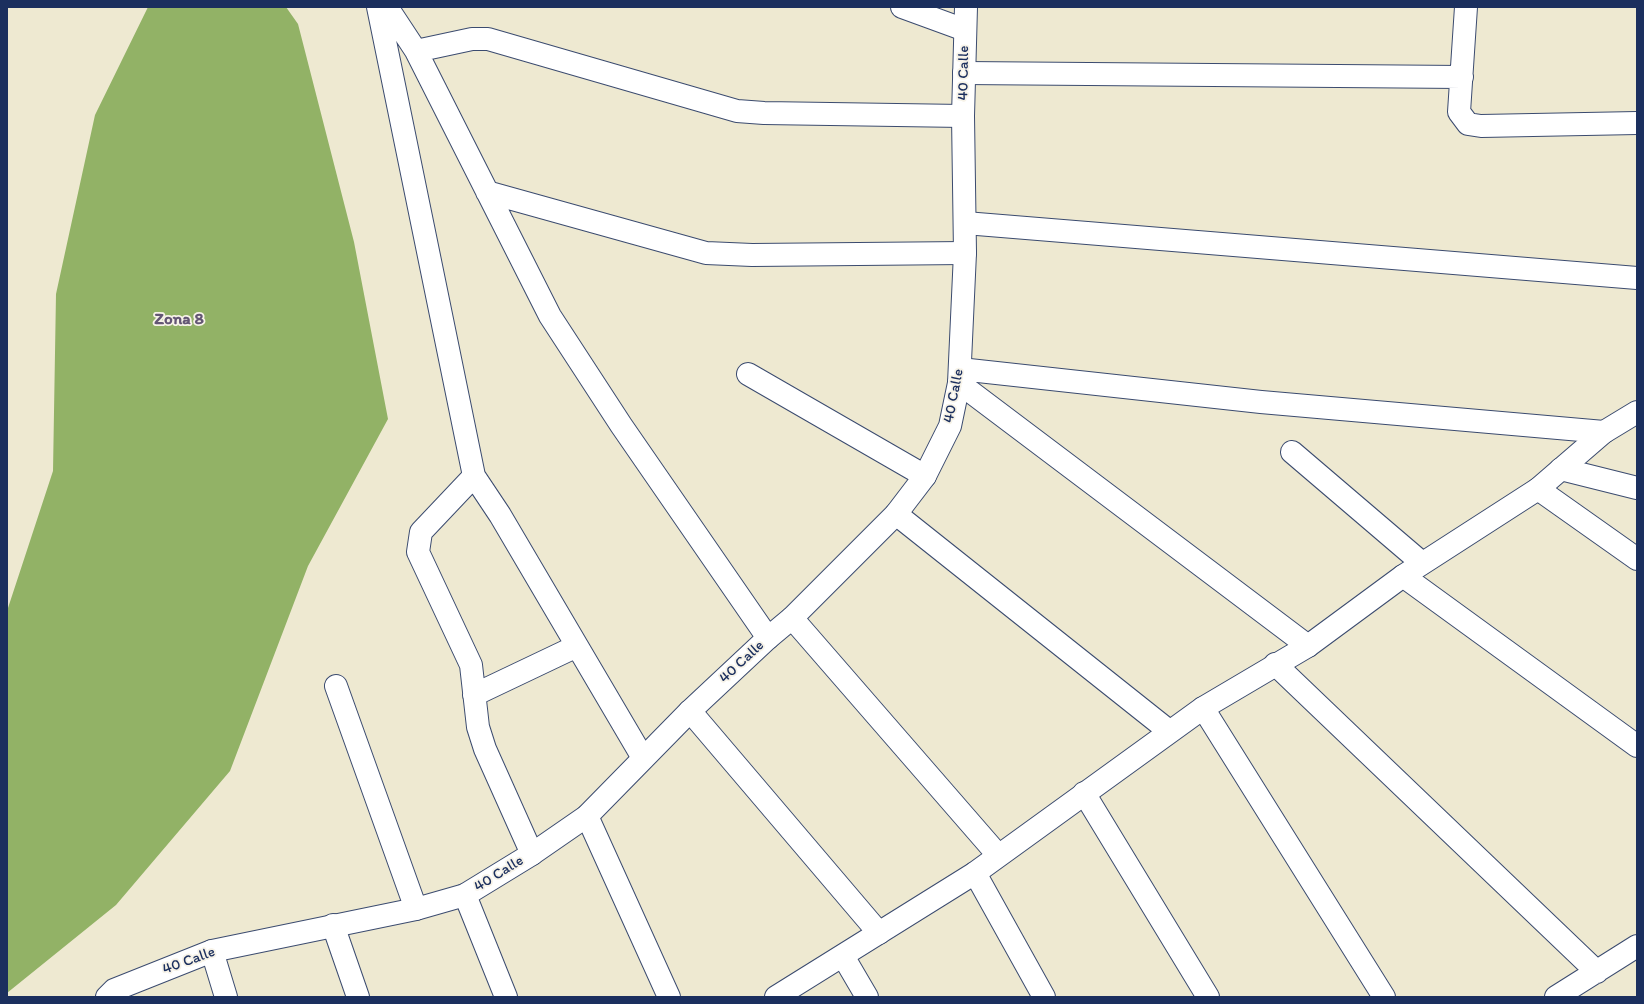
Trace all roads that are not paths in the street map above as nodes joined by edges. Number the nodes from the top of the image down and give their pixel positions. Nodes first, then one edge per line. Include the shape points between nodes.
1 (378, 7) edge
2 (387, 7) edge
3 (902, 7) edge
4 (966, 7) edge
5 (1462, 8) edge
6 (965, 30) junction
7 (416, 51) junction
8 (964, 72) junction
9 (1462, 77) junction
10 (963, 116) junction
11 (1637, 123) edge
12 (487, 192) junction
13 (965, 224) junction
14 (965, 253) junction
15 (1637, 278) edge
16 (748, 374) dead end
17 (960, 376) junction
18 (1637, 412) edge
19 (1604, 432) junction
20 (1292, 452) dead end
21 (1561, 469) junction
22 (474, 476) junction
23 (925, 476) junction
24 (1637, 488) edge
25 (1538, 489) junction
26 (896, 514) junction
27 (1637, 559) edge
28 (1422, 563) junction
29 (1403, 576) junction
30 (792, 618) junction
31 (768, 638) junction
32 (577, 646) junction
33 (1308, 646) junction
34 (1276, 664) junction
35 (336, 686) dead end
36 (474, 695) junction
37 (1203, 708) junction
38 (690, 711) junction
39 (1169, 731) junction
40 (1637, 746) edge
41 (643, 758) junction
42 (1084, 793) junction
43 (587, 816) junction
44 (532, 854) junction
45 (998, 855) junction
46 (974, 873) junction
47 (465, 895) junction
48 (416, 909) junction
49 (333, 925) junction
50 (880, 933) junction
51 (1637, 946) edge
52 (212, 951) junction
53 (843, 956) junction
54 (1597, 972) junction
55 (108, 997) edge
56 (226, 997) edge
57 (358, 997) edge
58 (506, 997) edge
59 (669, 997) edge
60 (776, 997) edge
61 (867, 997) edge
62 (1044, 997) edge
63 (1208, 997) edge
64 (1384, 997) edge
65 (1556, 997) edge

1 - 22 street
2 - 7 street
3 - 6 street
4 - 6 street, 40 Calle
5 - 9 street
6 - 8 street, 40 Calle
7 - 10 street via 472,39 488,39 737,111
7 - 12 street
8 - 9 street
8 - 10 street, 40 Calle
9 - 11 street via 1459,112 1468,124 1481,126
10 - 13 street, 40 Calle
12 - 14 street via 706,253
12 - 31 street via 550,316 621,425
13 - 14 street, 40 Calle
13 - 15 street
14 - 17 street, 40 Calle
16 - 23 street
17 - 19 street
17 - 23 street, 40 Calle via 950,426
17 - 33 street
18 - 19 street
19 - 21 street
20 - 28 street
21 - 24 street
21 - 25 street
22 - 32 street
22 - 36 street via 421,532 418,552 470,665
23 - 26 street, 40 Calle
25 - 27 street
25 - 28 street
26 - 30 street, 40 Calle
26 - 39 street
28 - 29 street
29 - 33 street
29 - 40 street
30 - 31 street, 40 Calle
30 - 45 street
31 - 38 street, 40 Calle
32 - 36 street
32 - 41 street
33 - 34 street
34 - 37 street
34 - 54 street
35 - 48 street
36 - 44 street via 478,727 485,749
37 - 39 street
37 - 64 street
38 - 41 street, 40 Calle
38 - 50 street
39 - 42 street
41 - 43 street, 40 Calle
42 - 45 street
42 - 63 street
43 - 44 street, 40 Calle
43 - 59 street
44 - 47 street, 40 Calle
45 - 46 street
46 - 50 street
46 - 62 street
47 - 48 street, 40 Calle
47 - 58 street
48 - 49 street, 40 Calle
49 - 52 street, 40 Calle
49 - 57 street
50 - 53 street
51 - 54 street
52 - 55 street, 40 Calle via 114,990
52 - 56 street
53 - 60 street
53 - 61 street
54 - 65 street

